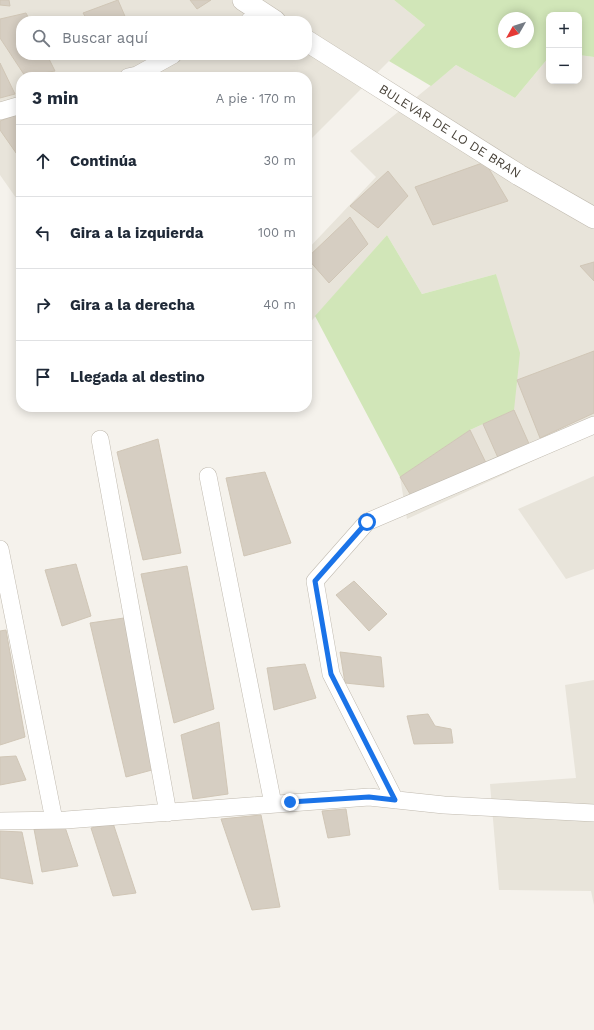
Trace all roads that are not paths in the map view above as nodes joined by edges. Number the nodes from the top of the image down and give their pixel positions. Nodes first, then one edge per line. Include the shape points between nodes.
1 (243, 0) edge
2 (260, 16) edge
3 (312, 44) edge
4 (164, 60) edge
5 (142, 72) edge
6 (16, 106) edge
7 (0, 111) edge
8 (594, 218) edge
9 (594, 425) edge
10 (100, 438) dead end
11 (208, 476) dead end
12 (0, 549) edge
13 (395, 800) junction
14 (273, 804) junction
15 (168, 813) junction
16 (594, 813) edge
17 (54, 820) junction
18 (0, 821) edge

1 - 2 street
3 - 8 street, BULEVAR DE LO DE BRAN via 520,175
4 - 5 street
6 - 7 street
9 - 13 street via 367,522 315,581 331,674
10 - 15 street
11 - 14 street
12 - 17 street
13 - 14 street via 369,797
13 - 16 street
14 - 15 street
15 - 17 street
17 - 18 street

